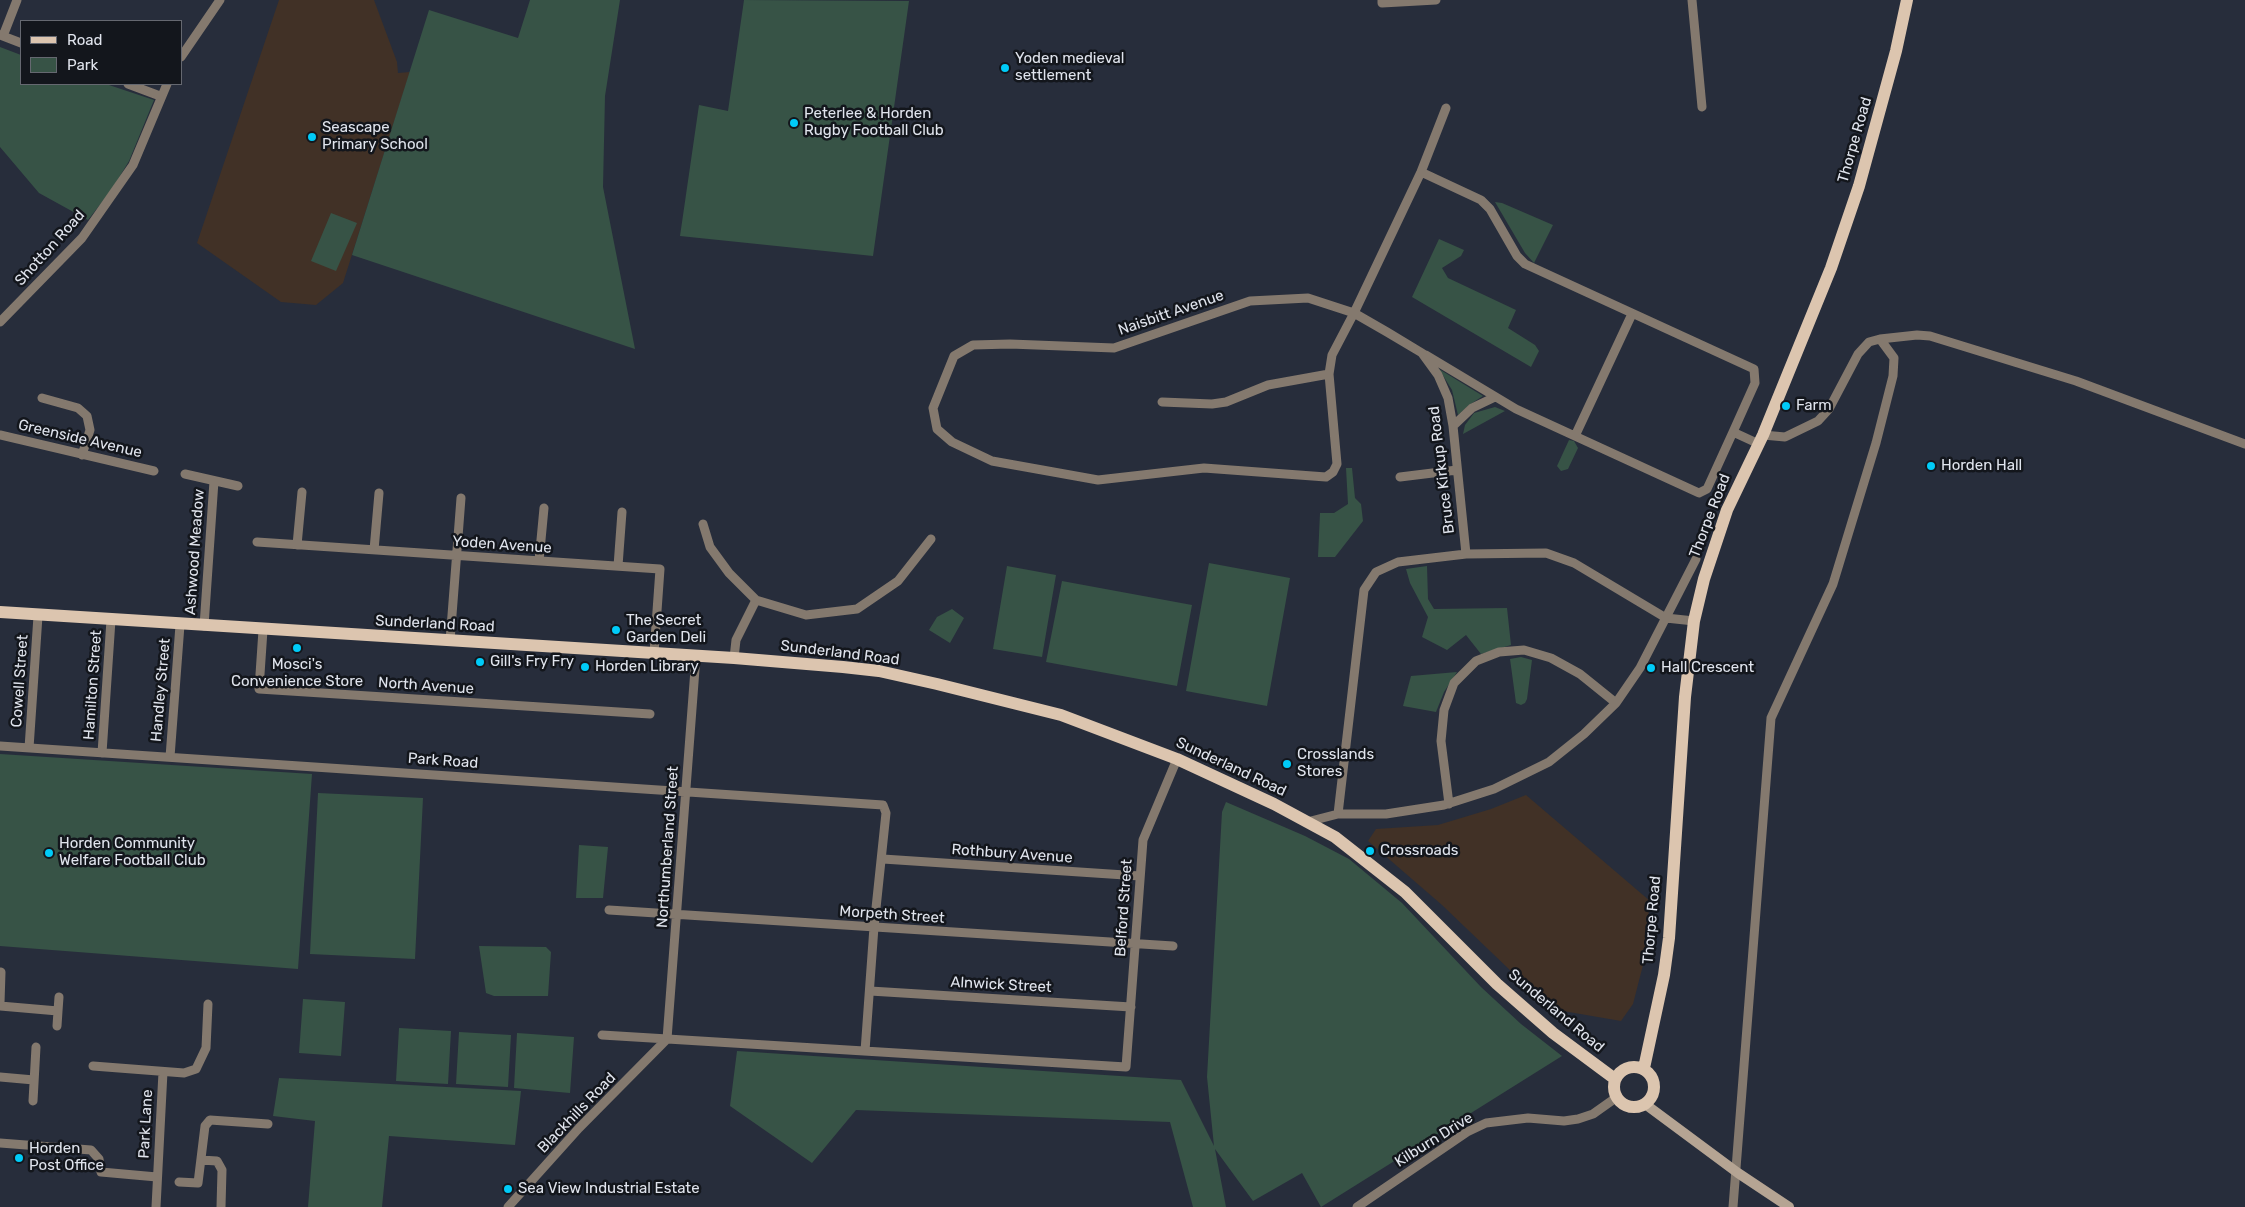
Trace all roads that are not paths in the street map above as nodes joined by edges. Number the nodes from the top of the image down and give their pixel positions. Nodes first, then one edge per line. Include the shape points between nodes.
1 (17, 0) edge
2 (220, 0) edge
3 (1382, 0) edge
4 (1436, 0) edge
5 (1692, 0) edge
6 (1907, 0) edge
7 (2, 36) edge
8 (20, 43) edge
9 (182, 56) edge
10 (130, 85) edge
11 (166, 85) edge
12 (159, 100) junction
13 (1446, 108) dead end
14 (1702, 108) dead end
15 (1421, 172) junction
16 (1354, 313) junction
17 (1632, 314) junction
18 (0, 322) edge
19 (1880, 339) junction
20 (1422, 353) junction
21 (1329, 374) junction
22 (1495, 397) junction
23 (42, 398) dead end
24 (1162, 402) dead end
25 (1452, 426) junction
26 (1733, 432) junction
27 (0, 434) edge
28 (1575, 436) junction
29 (1761, 439) junction
30 (2245, 444) edge
31 (82, 455) junction
32 (1457, 470) junction
33 (154, 471) dead end
34 (185, 474) dead end
35 (1400, 477) dead end
36 (214, 481) junction
37 (238, 486) dead end
38 (302, 492) dead end
39 (379, 493) dead end
40 (461, 498) dead end
41 (544, 508) dead end
42 (622, 512) dead end
43 (703, 524) dead end
44 (931, 539) dead end
45 (257, 542) dead end
46 (297, 545) junction
47 (374, 550) junction
48 (1466, 554) junction
49 (456, 556) junction
50 (1696, 559) dead end
51 (539, 561) junction
52 (618, 566) junction
53 (756, 600) junction
54 (0, 612) edge
55 (38, 616) junction
56 (1666, 618) junction
57 (111, 620) junction
58 (1694, 622) junction
59 (180, 625) junction
60 (204, 626) junction
61 (263, 630) junction
62 (450, 641) junction
63 (654, 654) junction
64 (696, 656) junction
65 (734, 658) junction
66 (1616, 703) junction
67 (650, 714) dead end
68 (0, 746) edge
69 (29, 748) junction
70 (102, 753) junction
71 (170, 757) junction
72 (1177, 759) junction
73 (686, 791) junction
74 (1449, 804) junction
75 (1338, 814) junction
76 (1307, 822) junction
77 (882, 859) junction
78 (1140, 876) junction
79 (609, 910) dead end
80 (676, 915) junction
81 (874, 927) junction
82 (1136, 944) junction
83 (1173, 946) dead end
84 (1, 972) dead end
85 (870, 991) junction
86 (59, 997) dead end
87 (208, 1004) dead end
88 (0, 1005) edge
89 (1131, 1006) junction
90 (58, 1012) junction
91 (57, 1026) dead end
92 (602, 1035) dead end
93 (667, 1039) junction
94 (36, 1047) dead end
95 (865, 1051) junction
96 (93, 1066) dead end
97 (1644, 1068) junction
98 (163, 1072) junction
99 (0, 1077) edge
100 (34, 1080) junction
101 (1615, 1080) junction
102 (1617, 1097) junction
103 (33, 1101) dead end
104 (1645, 1104) junction
105 (268, 1124) dead end
106 (0, 1143) edge
107 (201, 1160) junction
108 (1738, 1173) junction
109 (157, 1177) junction
110 (179, 1182) dead end
111 (156, 1207) edge
112 (221, 1207) edge
113 (508, 1207) edge
114 (1357, 1207) edge
115 (1733, 1207) edge
116 (1789, 1207) edge

1 - 7 street
2 - 9 street
3 - 4 street via 1382,3
5 - 14 street
6 - 29 main road, Thorpe Road via 1859,186 1831,268
7 - 8 street
10 - 12 street
11 - 12 street, Shotton Road
12 - 18 street, Shotton Road via 133,165 82,238
13 - 15 street
15 - 16 street
15 - 17 street via 1481,200 1525,264
16 - 20 street, Bruce Kirkup Road
16 - 21 street via 1332,355
16 - 21 street, Naisbitt Avenue via 1308,298 1250,301 1114,348 972,345 954,356 933,408 937,429 952,442 992,461 1098,480 1204,468 1326,477 1337,464
17 - 26 street via 1754,369 1756,383
17 - 28 street
19 - 29 street via 1869,342 1858,354 1829,409 1818,421 1785,437
19 - 30 street via 1930,336 2076,381
19 - 108 street via 1894,358 1893,376 1876,443 1833,584 1771,718
20 - 22 street
20 - 25 street, Bruce Kirkup Road via 1438,375 1448,398
21 - 24 street via 1268,385 1226,402
22 - 25 street via 1472,408
22 - 28 street
23 - 31 street via 78,408 87,416 90,430
25 - 32 street, Bruce Kirkup Road
26 - 28 street via 1707,489 1699,493
26 - 29 street
27 - 31 street, Greenside Avenue
29 - 58 main road, Thorpe Road via 1715,541
31 - 33 street, Greenside Avenue
32 - 35 street
32 - 48 street, Bruce Kirkup Road
34 - 36 street, Ashwood Meadow
36 - 37 street, Ashwood Meadow
36 - 60 street, Ashwood Meadow
38 - 46 street
39 - 47 street
40 - 49 street
41 - 51 street
42 - 52 street
43 - 53 street via 710,547 729,573
44 - 53 street via 898,581 857,608 806,615
45 - 46 street, Yoden Avenue
46 - 47 street, Yoden Avenue
47 - 49 street, Yoden Avenue
48 - 56 street via 1546,553 1574,563
48 - 75 street via 1398,562 1376,572 1364,590
49 - 51 street, Yoden Avenue
49 - 62 street
50 - 56 street, Thorpe Road
51 - 52 street, Yoden Avenue
52 - 63 street, Yoden Avenue via 660,569
53 - 65 street via 736,640
54 - 55 main road, Sunderland Road
55 - 57 main road, Sunderland Road
55 - 69 street, Cowell Street
56 - 58 street
56 - 66 street, Thorpe Road via 1640,668
57 - 59 main road, Sunderland Road
57 - 70 street, Hamilton Street
58 - 97 main road, Thorpe Road via 1684,697 1669,938
59 - 60 main road, Sunderland Road
59 - 71 street, Handley Street
60 - 61 main road, Sunderland Road
61 - 62 main road, Sunderland Road
61 - 67 street, North Avenue via 259,689
62 - 63 main road, Sunderland Road
63 - 64 main road, Sunderland Road
64 - 65 main road, Sunderland Road
64 - 73 street, Northumberland Street
65 - 72 main road, Sunderland Road via 870,670 937,684 1061,715
66 - 74 street, Thorpe Road via 1549,762 1494,789
66 - 74 street via 1580,674 1551,658 1524,650 1499,652 1476,661 1454,683 1444,710 1440,741
68 - 69 street, Park Road
69 - 70 street, Park Road
70 - 71 street, Park Road
71 - 73 street, Park Road
72 - 76 main road, Sunderland Road
72 - 78 street, Belford Street via 1143,840
73 - 77 street, Park Road via 883,805 886,812
73 - 80 street, Northumberland Street
74 - 75 street, Thorpe Road via 1386,814
75 - 76 street, Thorpe Road
76 - 101 main road, Sunderland Road via 1335,837 1398,886 1497,984 1553,1033
77 - 78 street, Rothbury Avenue
77 - 81 street
78 - 82 street, Belford Street
79 - 80 street, Morpeth Street
80 - 81 street, Morpeth Street
80 - 93 street, Northumberland Street
81 - 82 street, Morpeth Street
81 - 85 street
82 - 83 street, Morpeth Street
82 - 89 street, Belford Street
84 - 88 street
85 - 89 street, Alnwick Street
85 - 95 street
86 - 90 street
87 - 98 street, Park Lane via 206,1048 196,1069 184,1073
88 - 90 street
89 - 95 street, Belford Street via 1126,1067
90 - 91 street
92 - 93 street
93 - 95 street
93 - 113 street, Blackhills Road via 579,1128
94 - 100 street
96 - 98 street, Park Lane
97 - 101 main road via 1628,1067
97 - 104 main road via 1651,1074 1655,1088
98 - 109 street, Park Lane
99 - 100 street
100 - 103 street
101 - 102 main road
102 - 104 main road via 1629,1106
102 - 114 street, Kilburn Drive via 1593,1114 1578,1119 1528,1118 1486,1124 1467,1132
104 - 108 main road
105 - 107 street via 210,1120 204,1126
106 - 109 street via 92,1150 99,1159 102,1172
107 - 110 street via 198,1183
107 - 112 street via 217,1161 222,1170
108 - 115 street
108 - 116 main road
109 - 111 street, Park Lane

